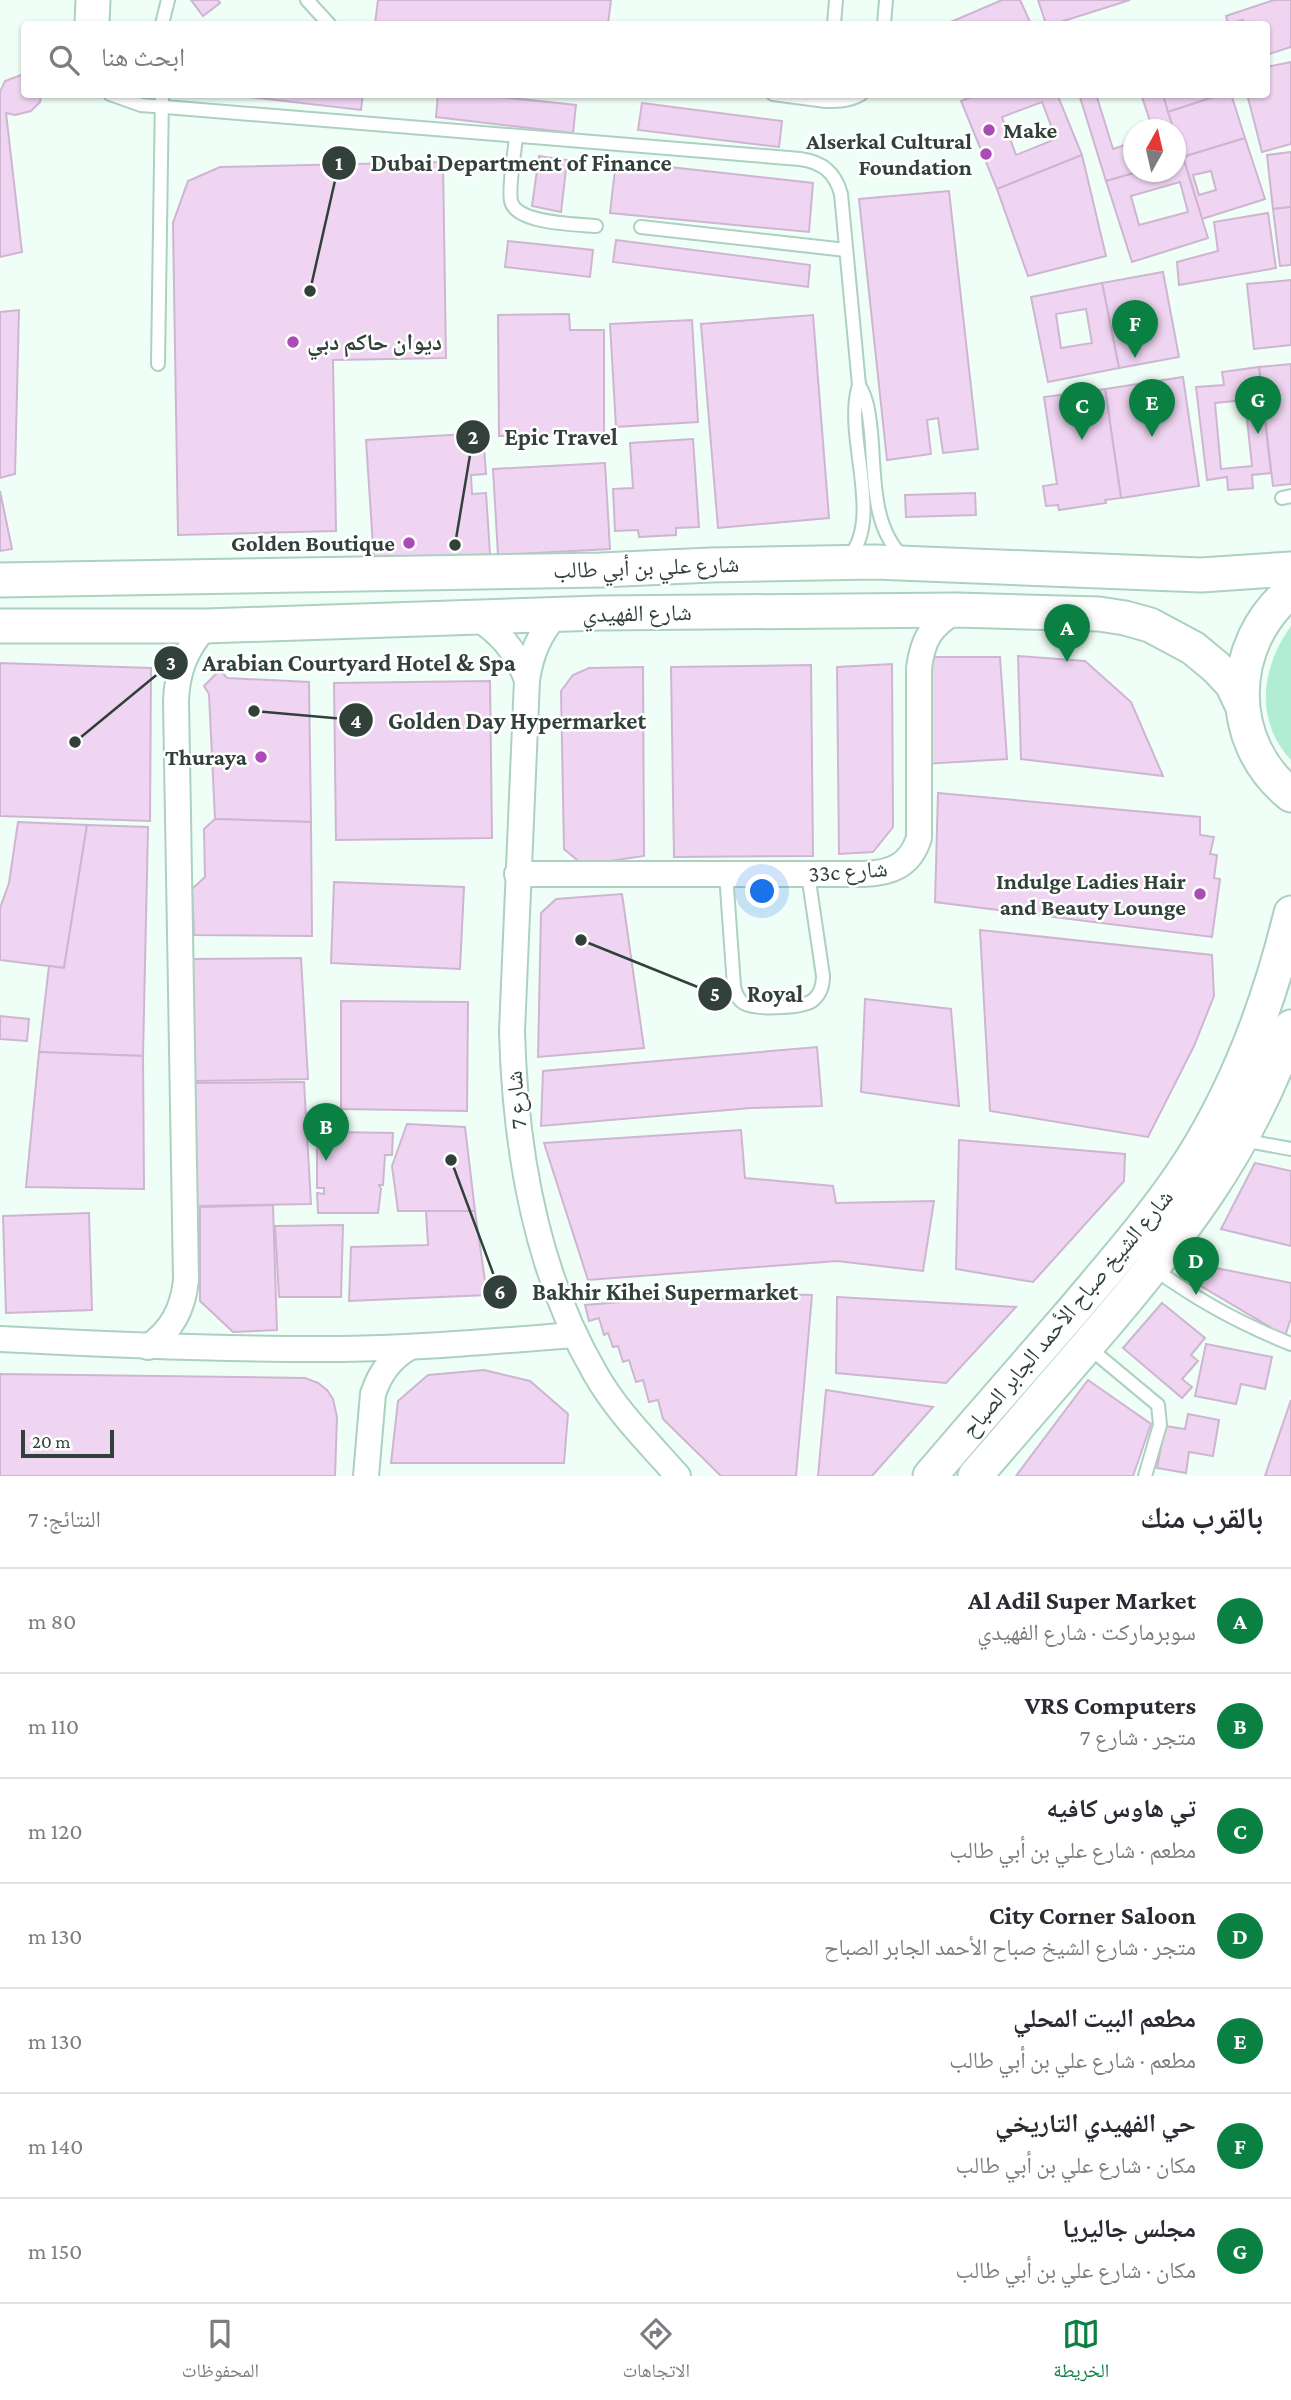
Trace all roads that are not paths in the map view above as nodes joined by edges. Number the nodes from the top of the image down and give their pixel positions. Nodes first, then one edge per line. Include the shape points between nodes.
1 (93, 0) edge
2 (168, 0) edge
3 (307, 0) edge
4 (836, 0) edge
5 (886, 0) edge
6 (92, 21) edge
7 (163, 21) edge
8 (326, 21) edge
9 (834, 21) edge
10 (884, 21) edge
11 (121, 98) edge
12 (826, 98) edge
13 (853, 98) edge
14 (162, 101) edge
15 (516, 136) junction
16 (596, 226) dead end
17 (641, 227) dead end
18 (846, 250) junction
19 (158, 365) dead end
20 (859, 385) junction
21 (844, 562) junction
22 (909, 563) junction
23 (1291, 569) edge
24 (0, 580) edge
25 (1291, 591) edge
26 (957, 610) junction
27 (556, 614) junction
28 (474, 616) junction
29 (0, 626) edge
30 (206, 626) junction
31 (527, 680) junction
32 (1241, 703) junction
33 (1284, 790) edge
34 (1291, 816) edge
35 (517, 874) junction
36 (726, 874) junction
37 (808, 874) junction
38 (1291, 913) edge
39 (1291, 1027) edge
40 (1241, 1139) junction
41 (1291, 1149) edge
42 (1153, 1268) junction
43 (575, 1335) junction
44 (0, 1339) edge
45 (1291, 1343) edge
46 (1087, 1345) junction
47 (148, 1347) junction
48 (410, 1347) junction
49 (341, 1349) junction
50 (373, 1394) junction
51 (366, 1476) edge
52 (678, 1476) edge
53 (930, 1476) edge
54 (975, 1476) edge
55 (1145, 1476) edge

1 - 6 street
2 - 7 lane
3 - 8 lane
4 - 9 lane
5 - 10 lane
11 - 14 lane via 141,105
12 - 13 lane
14 - 15 lane
14 - 19 lane
15 - 16 lane via 510,199 518,213
15 - 18 lane via 819,163 839,184
17 - 18 lane
18 - 20 lane
20 - 21 lane via 854,411 864,518 859,542
20 - 22 lane via 868,409 881,518 891,543
21 - 22 street, شارع علي بن أبي طالب
21 - 24 street, شارع علي بن أبي طالب
22 - 23 street, شارع علي بن أبي طالب via 1201,575
25 - 32 street via 1276,603 1255,633 1244,667
26 - 27 street, شارع الفهيدي
26 - 32 street, شارع الفهيدي via 1099,614 1150,625 1194,648 1232,684
26 - 37 street, 33c شارع via 929,633 921,650 919,838 915,849 901,867 891,871
27 - 28 street, شارع الفهيدي
27 - 31 street, شارع 7 via 533,651
28 - 30 street, شارع الفهيدي
28 - 31 street, شارع 7 via 512,649
29 - 30 street, شارع الفهيدي
30 - 47 street via 187,653 176,684 184,1296 172,1325
31 - 35 street, شارع 7
32 - 33 street via 1247,733 1260,760
33 - 34 street
35 - 36 street, 33c شارع
35 - 43 street, شارع 7 via 512,1031 519,1135 540,1237
36 - 37 street, 33c شارع
36 - 37 lane via 734,986 741,1002 758,1008 806,1004 817,996 823,983
38 - 53 street, شارع الشيخ صباح الأحمد الجابر الصباح via 1253,1035 1222,1106 1190,1162 1129,1245
39 - 40 street, شارع الشيخ صباح الأحمد الجابر الصباح
40 - 41 lane
40 - 42 street, شارع الشيخ صباح الأحمد الجابر الصباح via 1208,1195
42 - 45 lane via 1199,1300
42 - 46 street, شارع الشيخ صباح الأحمد الجابر الصباح
43 - 48 street
43 - 52 street, شارع 7 via 622,1412
44 - 47 street
46 - 54 street, شارع الشيخ صباح الأحمد الجابر الصباح
46 - 55 lane via 1158,1405 1160,1425
47 - 49 street
48 - 49 street
48 - 50 street via 382,1371
49 - 50 street via 367,1372
50 - 51 street

